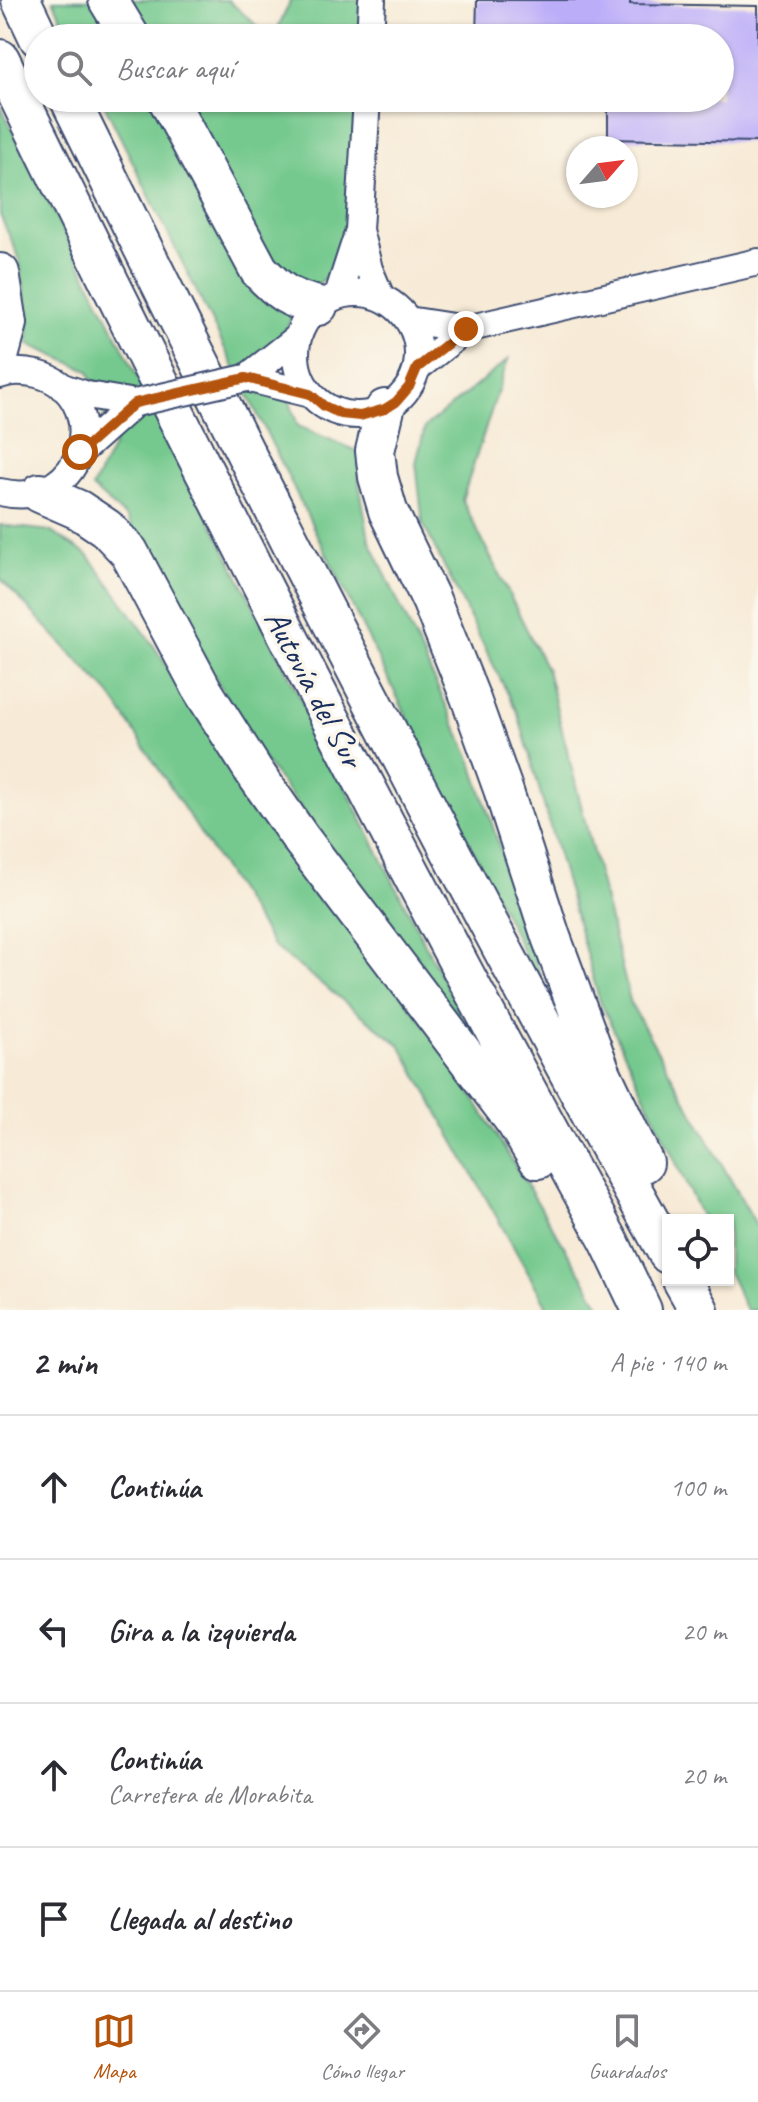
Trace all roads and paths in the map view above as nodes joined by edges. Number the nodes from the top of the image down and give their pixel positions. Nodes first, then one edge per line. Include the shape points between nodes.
1 (21, 0) edge
2 (108, 0) edge
3 (372, 0) edge
4 (32, 24) edge
5 (123, 24) edge
6 (371, 24) edge
7 (0, 59) edge
8 (24, 108) edge
9 (26, 112) edge
10 (76, 112) edge
11 (174, 112) edge
12 (366, 112) edge
13 (359, 230) junction
14 (758, 262) edge
15 (0, 273) edge
16 (381, 297) junction
17 (328, 301) junction
18 (408, 320) junction
19 (466, 329) junction
20 (297, 338) junction
21 (0, 353) edge
22 (417, 368) junction
23 (0, 375) edge
24 (258, 376) junction
25 (62, 387) junction
26 (310, 394) junction
27 (126, 405) junction
28 (385, 409) junction
29 (80, 452) junction
30 (0, 492) edge
31 (40, 493) junction
32 (668, 1214) edge
33 (662, 1243) edge
34 (685, 1286) edge
35 (698, 1286) edge
36 (639, 1306) edge
37 (699, 1310) edge
38 (706, 1310) edge

1 - 4 highway
2 - 5 highway
3 - 6 street
7 - 8 highway, Autovía del Sur
9 - 36 highway, Autovía del Sur via 290,641
10 - 33 highway, Autovía del Sur via 334,630
11 - 17 highway via 259,270 291,299
12 - 13 street
13 - 16 street
13 - 17 street
14 - 19 street
15 - 21 highway via 8,323
16 - 17 street via 352,292
16 - 18 street
17 - 20 street via 300,328
18 - 19 street
18 - 22 street via 418,351
19 - 22 street
20 - 24 street
20 - 26 street via 296,362
22 - 28 street via 409,387
23 - 25 street via 25,371
24 - 26 street
24 - 27 street, bridge
25 - 27 street
25 - 29 street via 80,417
26 - 28 street via 341,414 360,416
27 - 29 street
28 - 32 highway via 375,451 388,511 470,697 601,1072
29 - 31 street via 72,470
30 - 31 street
31 - 36 highway via 79,510 129,552 203,691 253,770 516,1123 592,1248
34 - 37 highway
35 - 38 highway

